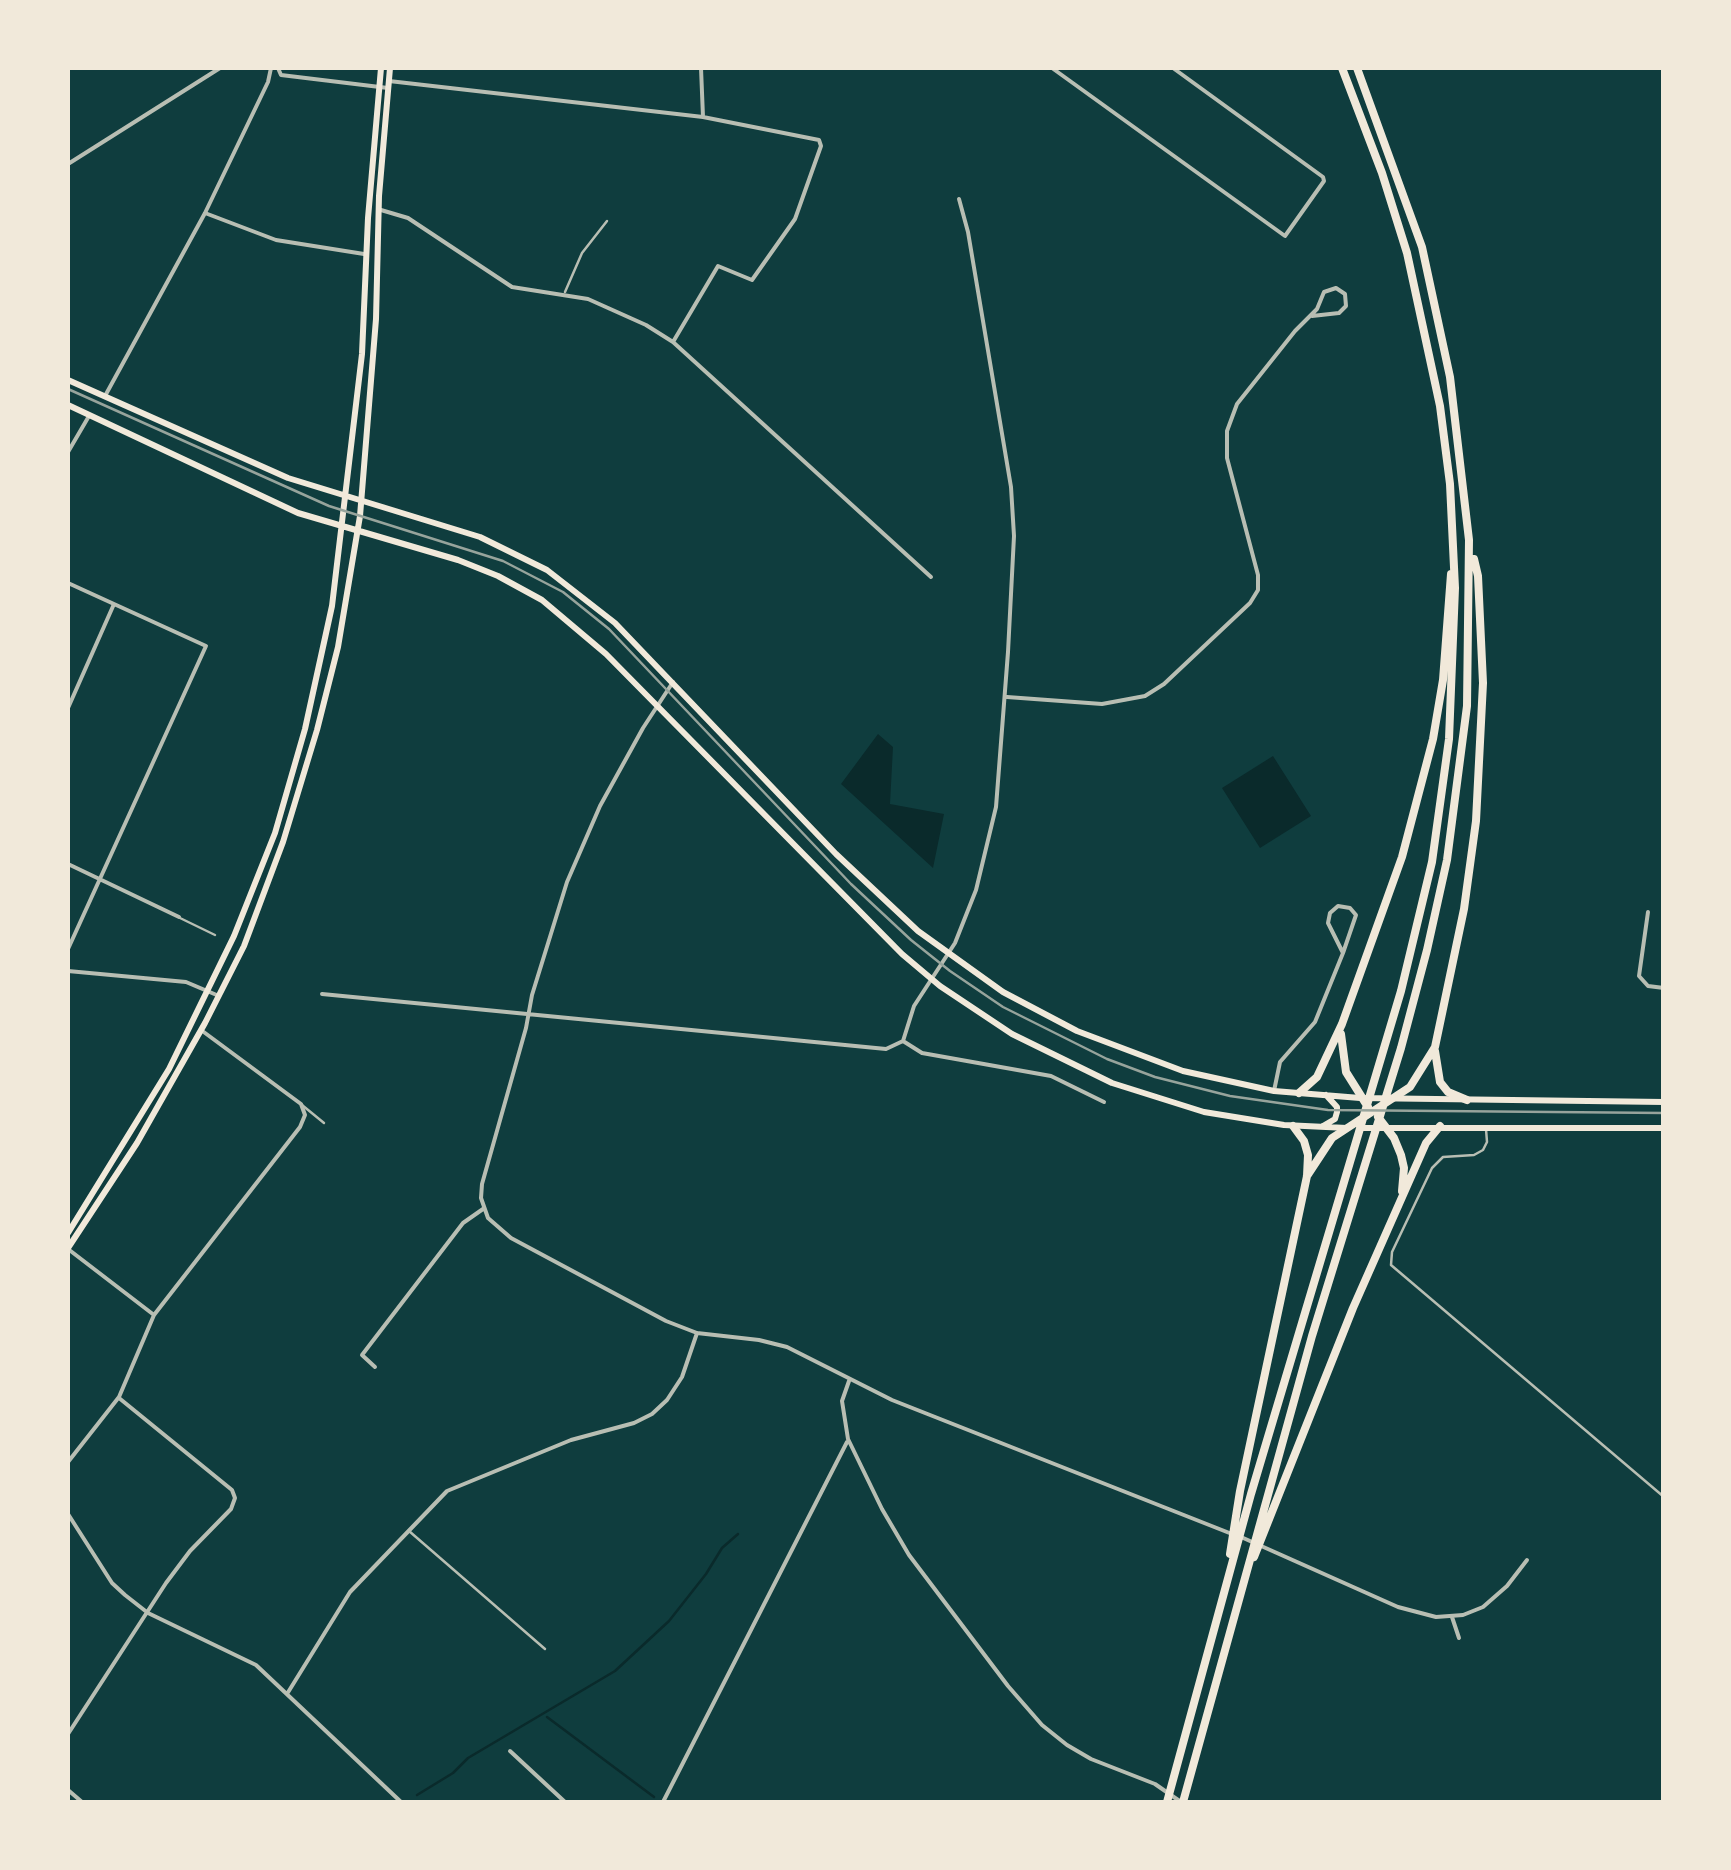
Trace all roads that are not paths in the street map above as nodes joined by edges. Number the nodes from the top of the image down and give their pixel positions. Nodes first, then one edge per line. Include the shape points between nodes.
1 (220, 68) edge
2 (271, 68) edge
3 (278, 68) edge
4 (381, 68) edge
5 (390, 68) edge
6 (701, 68) edge
7 (1052, 68) edge
8 (1173, 68) edge
9 (1342, 68) edge
10 (1357, 68) edge
11 (385, 86) junction
12 (702, 117) junction
13 (68, 164) edge
14 (959, 200) dead end
15 (378, 210) junction
16 (205, 213) junction
17 (608, 221) dead end
18 (367, 254) junction
19 (565, 294) junction
20 (1312, 316) junction
21 (673, 342) junction
22 (68, 380) edge
23 (105, 396) junction
24 (68, 406) edge
25 (89, 416) junction
26 (68, 452) edge
27 (344, 496) junction
28 (362, 501) junction
29 (341, 526) junction
30 (358, 531) junction
31 (1454, 540) junction
32 (1469, 540) junction
33 (930, 578) dead end
34 (68, 583) edge
35 (114, 604) junction
36 (673, 682) junction
37 (1004, 697) junction
38 (657, 704) junction
39 (68, 708) edge
40 (68, 864) edge
41 (99, 879) junction
42 (1648, 912) dead end
43 (179, 917) joint
44 (214, 935) dead end
45 (68, 950) edge
46 (1343, 953) junction
47 (68, 971) edge
48 (1664, 988) edge
49 (208, 990) junction
50 (322, 994) dead end
51 (219, 996) junction
52 (530, 1014) junction
53 (1342, 1024) junction
54 (201, 1030) junction
55 (903, 1041) junction
56 (1435, 1047) junction
57 (1274, 1091) junction
58 (1299, 1094) junction
59 (1326, 1096) junction
60 (1360, 1098) junction
61 (1397, 1098) junction
62 (1467, 1100) junction
63 (1104, 1102) dead end
64 (1664, 1102) edge
65 (301, 1104) junction
66 (1374, 1112) junction
67 (324, 1123) dead end
68 (1293, 1126) junction
69 (1440, 1126) junction
70 (1486, 1126) junction
71 (1322, 1127) junction
72 (1386, 1127) junction
73 (1343, 1128) junction
74 (1664, 1128) edge
75 (1307, 1176) junction
76 (1401, 1199) junction
77 (483, 1209) junction
78 (68, 1233) edge
79 (68, 1248) edge
80 (154, 1316) junction
81 (697, 1333) junction
82 (376, 1367) dead end
83 (850, 1381) junction
84 (119, 1398) junction
85 (848, 1440) junction
86 (68, 1462) edge
87 (1664, 1496) edge
88 (68, 1514) edge
89 (408, 1530) junction
90 (1527, 1560) dead end
91 (1224, 1591) junction
92 (1239, 1594) junction
93 (148, 1613) junction
94 (1452, 1617) junction
95 (1459, 1638) dead end
96 (546, 1649) dead end
97 (287, 1694) junction
98 (68, 1734) edge
99 (510, 1751) dead end
100 (68, 1790) edge
101 (82, 1802) edge
102 (400, 1802) edge
103 (565, 1802) edge
104 (663, 1802) edge
105 (1168, 1802) edge
106 (1182, 1802) edge

1 - 13 street
2 - 16 street
3 - 11 street via 281,74
4 - 11 main road
5 - 11 main road
6 - 12 street
7 - 8 street via 1285,236 1323,177
9 - 31 highway via 1395,212 1422,310 1446,446
10 - 32 highway via 1438,313
11 - 12 street
11 - 15 main road
11 - 18 main road
12 - 21 street via 813,137 821,146 795,219 752,280 718,266
14 - 37 street via 1012,504
15 - 19 street via 408,218 512,287
15 - 28 main road
16 - 18 street via 276,240
16 - 23 street
17 - 19 lane via 582,253
18 - 27 main road
19 - 21 street via 632,318
20 - 20 street via 1339,314 1346,294 1327,289
20 - 37 street via 1237,404 1226,431 1258,575 1250,602 1164,684 1137,699 1102,704
21 - 33 street
22 - 23 main road
23 - 27 main road via 232,456
24 - 25 main road
25 - 26 street
25 - 29 main road via 257,496
27 - 28 main road
27 - 29 main road
28 - 30 main road
28 - 36 main road via 480,537 533,561 593,603
29 - 30 main road
29 - 49 main road via 322,663 291,780 239,926
30 - 38 main road via 517,585 567,618
30 - 51 main road via 312,749 253,926
31 - 53 highway via 1443,680 1426,774
31 - 91 highway via 1455,642 1432,862
32 - 56 highway via 1479,594 1480,764 1464,908
32 - 92 highway via 1470,646 1447,860 1401,1048
34 - 35 street
35 - 39 street
35 - 41 street via 206,646
36 - 38 street
36 - 57 main road via 836,854 956,961 1096,1040 1184,1071
37 - 55 street via 996,807 976,890 954,943 914,1006
38 - 52 street via 573,866
38 - 68 main road via 940,986 1036,1047 1112,1083 1204,1112
40 - 41 street
41 - 43 street
41 - 45 street
42 - 48 street via 1639,976 1648,986
43 - 44 lane
46 - 46 street via 1328,923 1338,906 1356,915
46 - 57 street via 1315,1022 1280,1062
47 - 49 street
49 - 51 street
49 - 78 main road via 141,1117
50 - 52 street
51 - 54 main road
52 - 55 street via 886,1049
52 - 77 street via 482,1184
53 - 58 highway via 1318,1077
53 - 60 highway via 1342,1063
54 - 65 street
54 - 79 main road
55 - 63 street via 922,1053 1051,1076
56 - 61 highway
56 - 62 highway via 1440,1082
57 - 58 main road
58 - 59 main road
59 - 60 main road
59 - 71 main road via 1337,1112
60 - 61 main road
60 - 66 highway
61 - 62 main road
61 - 66 highway
62 - 64 main road
65 - 67 lane
65 - 80 street via 300,1126
66 - 72 highway
66 - 73 highway
68 - 71 main road
68 - 75 highway via 1308,1154
69 - 70 main road
69 - 72 main road
69 - 76 highway
70 - 74 main road
70 - 87 lane via 1483,1150 1443,1157 1432,1168 1391,1265
71 - 73 main road
72 - 73 main road
72 - 76 highway via 1404,1168
73 - 75 highway
75 - 91 highway
76 - 92 highway
77 - 81 street via 511,1238
77 - 82 street via 463,1223 362,1355
79 - 80 street
80 - 84 street
81 - 83 street via 788,1347
81 - 89 street via 682,1377 652,1414 452,1488
83 - 85 street via 842,1400
83 - 94 street via 1271,1548 1398,1607
84 - 86 street
84 - 93 street via 235,1498
85 - 104 street
85 - 106 street via 909,1556 1024,1706 1067,1745
88 - 93 street via 112,1583
89 - 96 lane
89 - 97 street via 350,1592
90 - 94 street via 1494,1599
91 - 105 highway
92 - 106 highway
93 - 97 street via 246,1658
93 - 98 street
94 - 95 street
97 - 102 street
99 - 103 street
100 - 101 street

